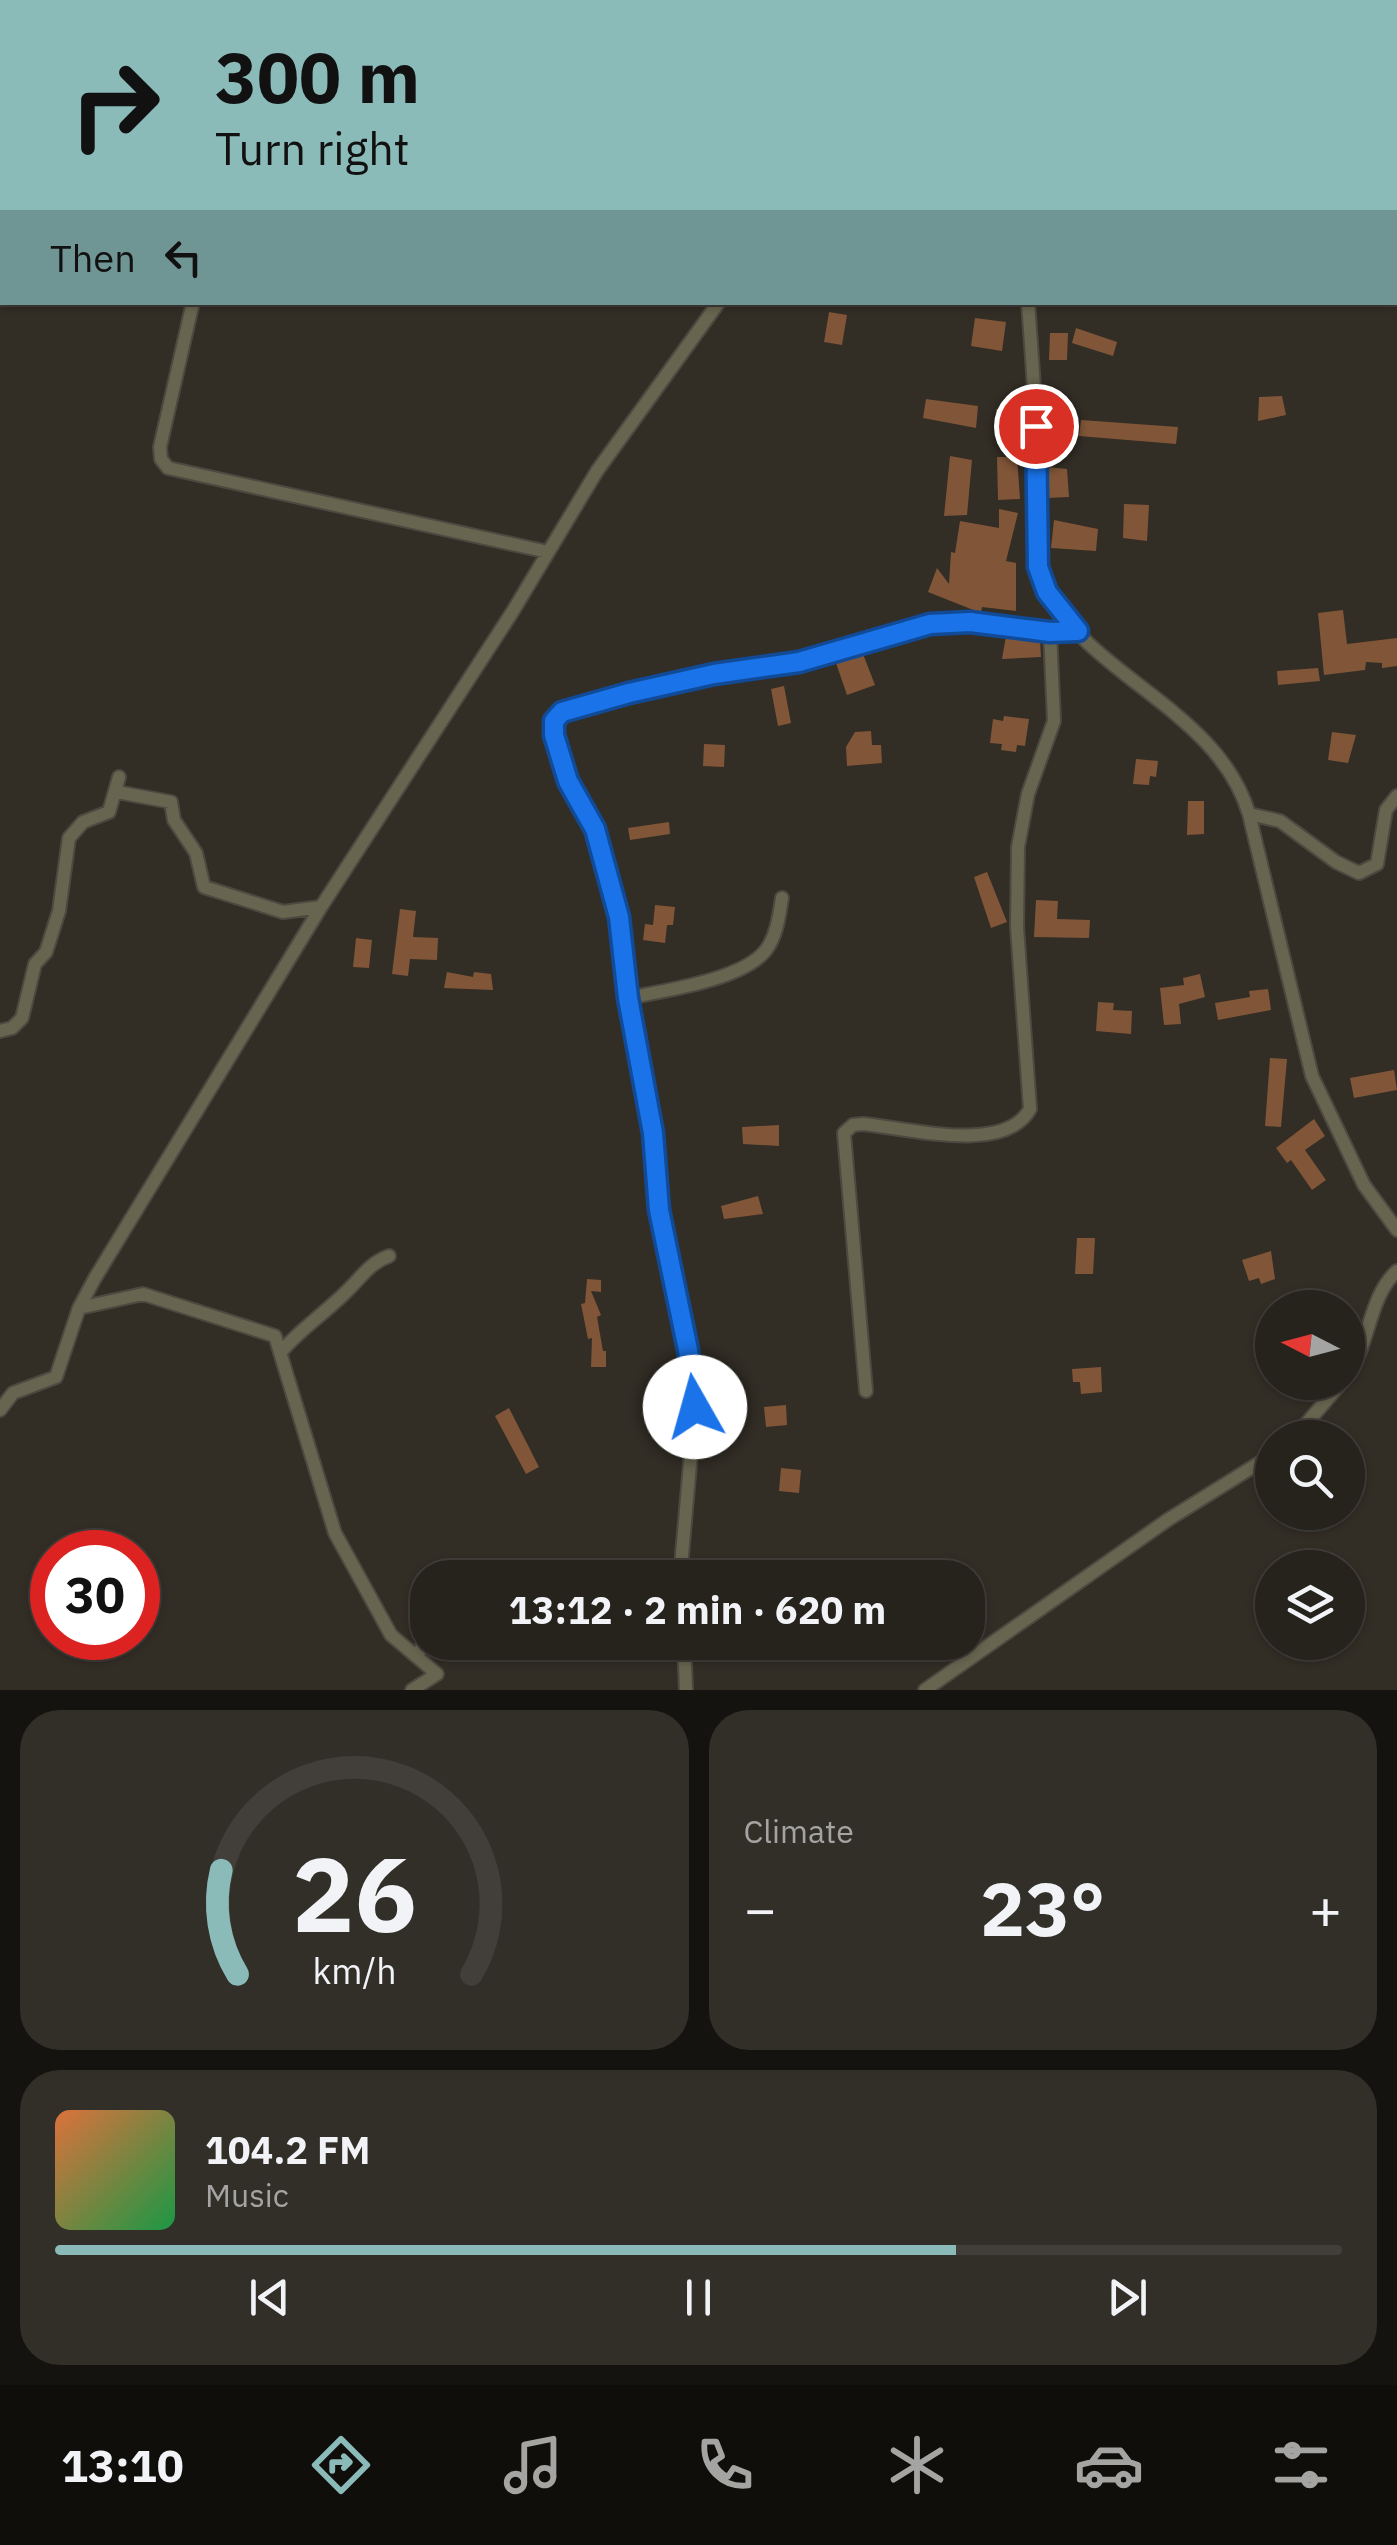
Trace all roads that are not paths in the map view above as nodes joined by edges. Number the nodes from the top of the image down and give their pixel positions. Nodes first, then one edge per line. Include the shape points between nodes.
1 (192, 305) edge
2 (717, 305) edge
3 (1028, 305) edge
4 (548, 552) junction
5 (1078, 631) junction
6 (1050, 632) junction
7 (119, 777) dead end
8 (117, 792) junction
9 (1397, 796) edge
10 (1249, 814) junction
11 (782, 898) dead end
12 (321, 907) junction
13 (628, 998) junction
14 (0, 1032) edge
15 (1397, 1230) edge
16 (389, 1256) dead end
17 (1397, 1272) edge
18 (78, 1308) junction
19 (1365, 1345) edge
20 (280, 1353) junction
21 (866, 1391) dead end
22 (1327, 1400) edge
23 (0, 1410) edge
24 (1309, 1420) edge
25 (1255, 1466) edge
26 (681, 1560) edge
27 (410, 1651) edge
28 (421, 1660) edge
29 (685, 1660) edge
30 (412, 1690) edge
31 (686, 1690) edge
32 (925, 1690) edge

1 - 4 street via 160,447 168,468
2 - 4 street via 618,439
3 - 5 street via 1038,567 1047,592
4 - 12 street
5 - 6 street
5 - 10 street via 1213,749
6 - 13 street via 930,624 799,662 714,674 556,716 554,735 568,781 595,829 614,895
6 - 21 street via 1054,721 1018,847 1030,1109 1013,1128 984,1136 863,1124 844,1133
7 - 8 street
8 - 12 street via 171,802 204,887 284,912
8 - 14 street via 110,812 83,822 69,838 46,952 35,964 22,1018
9 - 10 street via 1386,810 1378,864 1359,873 1280,821
10 - 15 street via 1312,1076 1364,1185
11 - 13 street via 776,930 758,958 700,984
12 - 18 street
13 - 26 street via 695,1394
16 - 20 street
17 - 19 street via 1382,1288
18 - 20 street via 144,1294 275,1336
18 - 23 street via 56,1377 14,1393
20 - 27 street via 335,1534 374,1611
22 - 24 street
25 - 32 street
28 - 30 street via 437,1674
29 - 31 street

